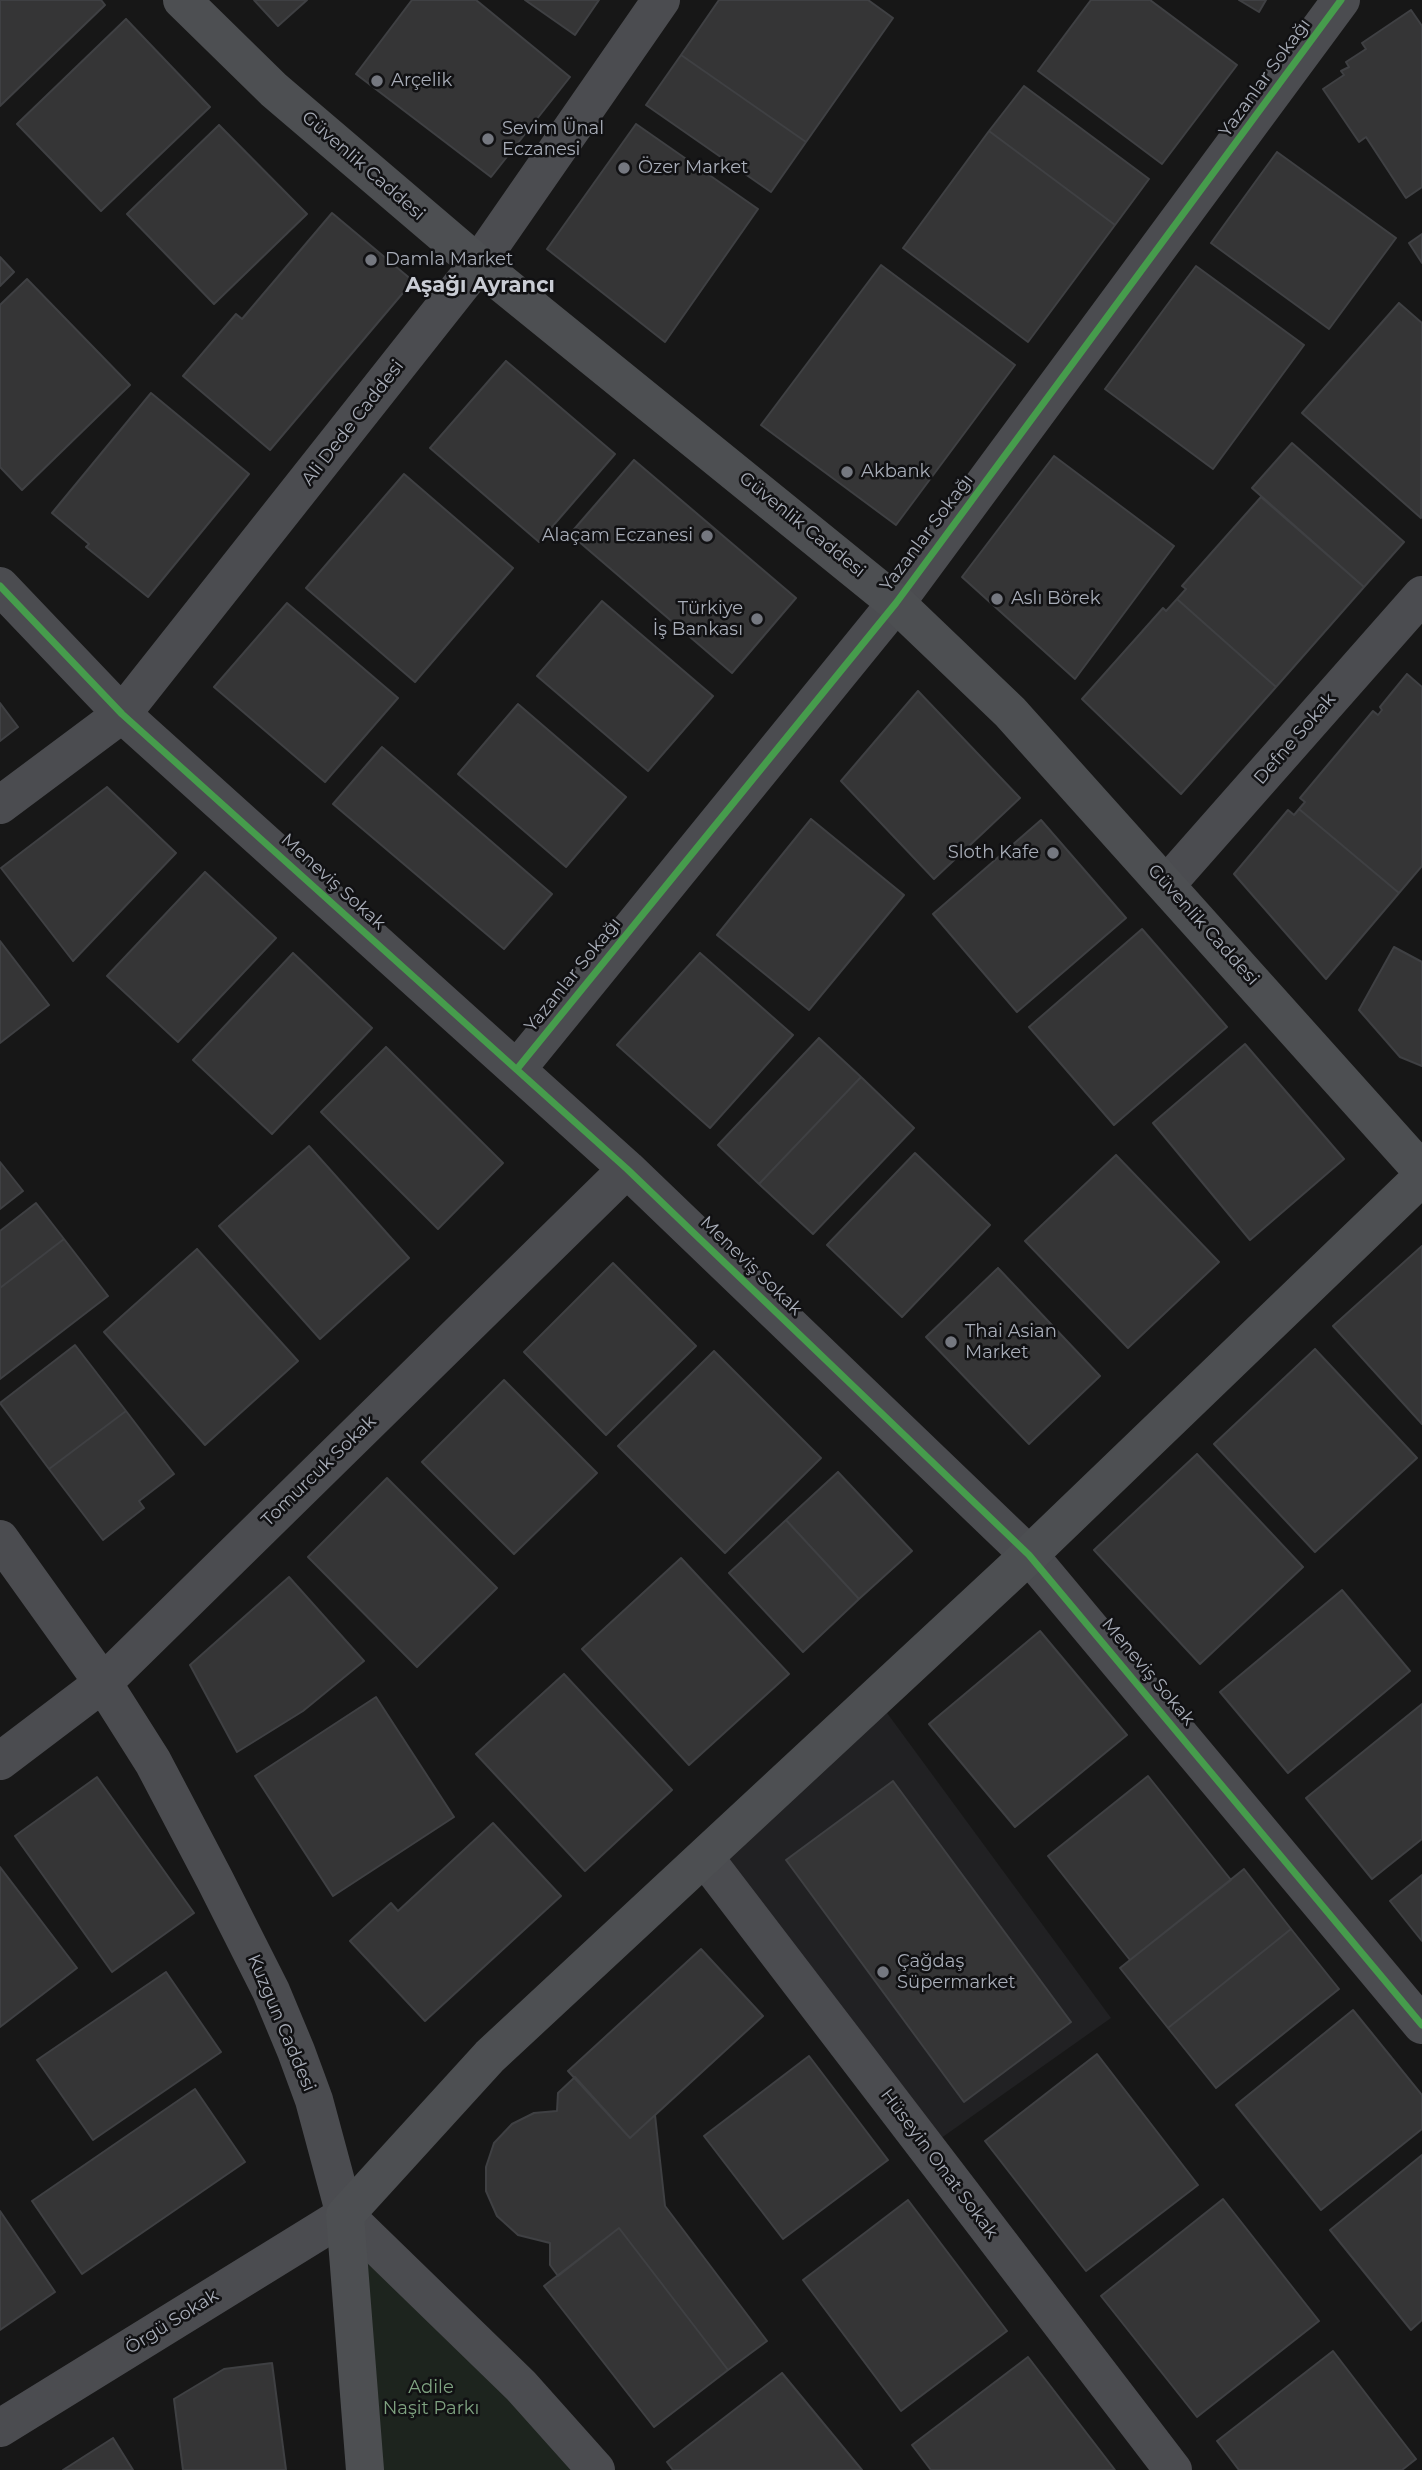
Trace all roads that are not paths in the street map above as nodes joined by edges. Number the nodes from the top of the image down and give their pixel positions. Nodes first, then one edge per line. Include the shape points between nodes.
1 (182, 0) edge
2 (661, 0) edge
3 (1341, 0) edge
4 (478, 264) junction
5 (0, 586) edge
6 (1422, 595) edge
7 (896, 603) junction
8 (122, 714) junction
9 (0, 805) edge
10 (1167, 884) junction
11 (517, 1069) junction
12 (627, 1169) junction
13 (1422, 1171) edge
14 (1422, 1177) edge
15 (0, 1539) edge
16 (1029, 1555) junction
17 (103, 1683) junction
18 (0, 1761) edge
19 (705, 1858) junction
20 (1422, 2025) edge
21 (345, 2215) junction
22 (0, 2428) edge
23 (365, 2470) edge
24 (596, 2470) edge
25 (1173, 2470) edge

1 - 4 main road, Güvenlik Caddesi via 274,89
2 - 4 street, Ali Dede Caddesi
3 - 7 street, Yazanlar Sokağı
4 - 7 main road, Güvenlik Caddesi
4 - 8 street, Ali Dede Caddesi
5 - 8 street, Meneviş Sokak
6 - 10 street, Defne Sokak
7 - 10 main road, Güvenlik Caddesi via 1010,712
7 - 11 street, Yazanlar Sokağı
8 - 9 street, Ali Dede Caddesi
8 - 11 street, Meneviş Sokak
10 - 13 main road, Güvenlik Caddesi
11 - 12 street, Meneviş Sokak
12 - 16 street, Meneviş Sokak
12 - 17 street, Tomurcuk Sokak
14 - 16 main road
15 - 17 street, Kuzgun Caddesi
16 - 19 main road
16 - 20 street, Meneviş Sokak
17 - 18 street, Tomurcuk Sokak
17 - 21 street, Kuzgun Caddesi via 153,1762 271,1991 314,2100
19 - 21 main road via 490,2056
19 - 25 street, Hüseyin Onat Sokak
21 - 22 street, Örgü Sokak
21 - 23 main road
21 - 24 street via 521,2386

